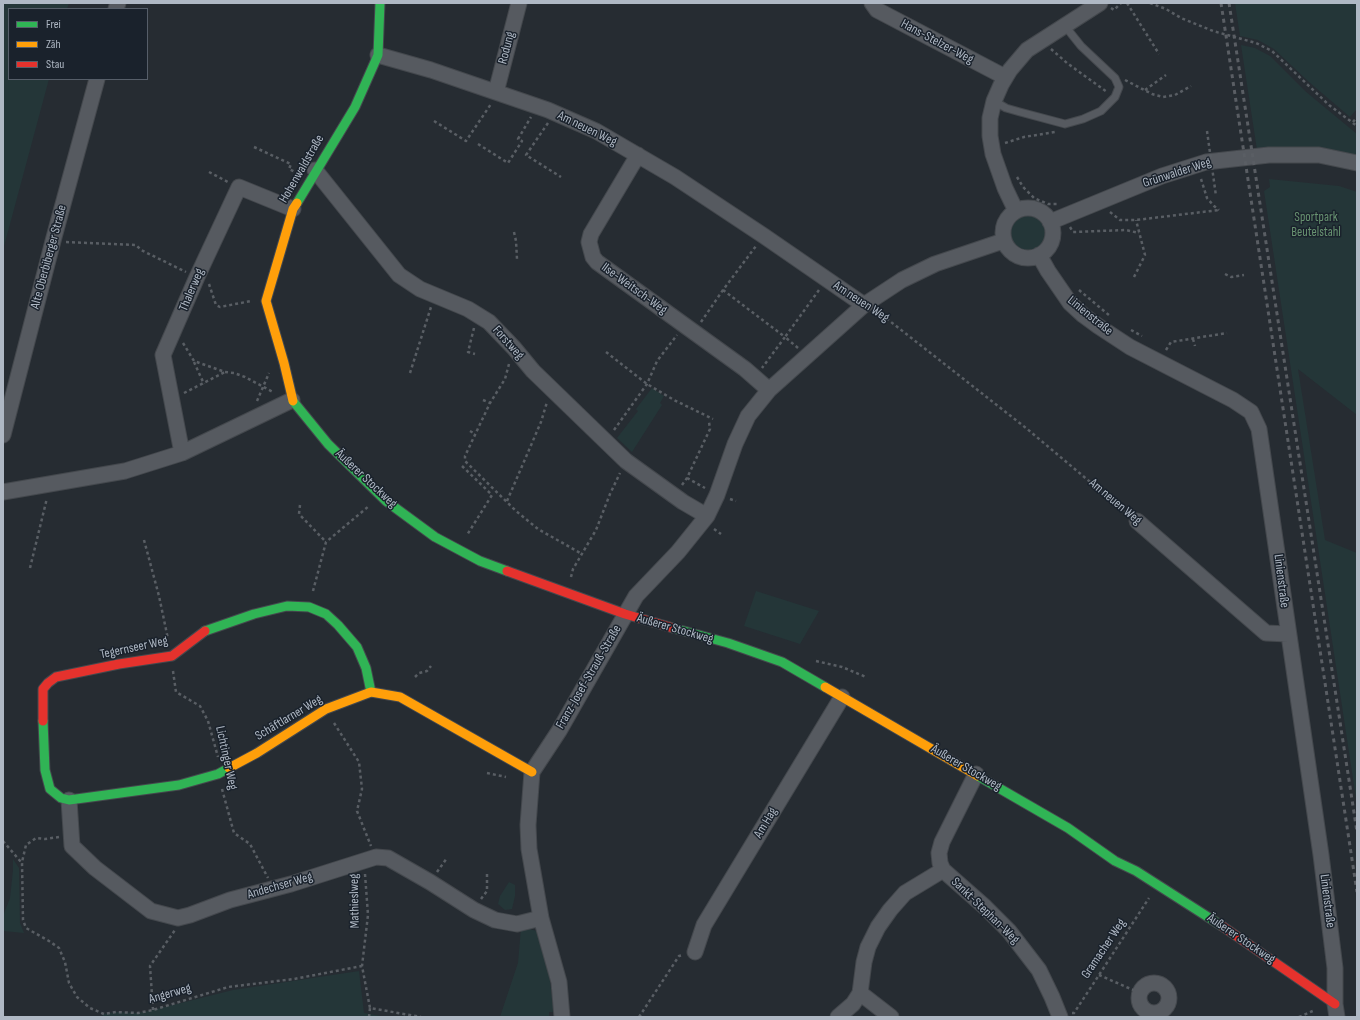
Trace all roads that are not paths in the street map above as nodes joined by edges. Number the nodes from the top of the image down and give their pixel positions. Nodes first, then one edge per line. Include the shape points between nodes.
1 (380, 3) edge
2 (519, 3) edge
3 (872, 3) edge
4 (1100, 3) edge
5 (1065, 26) junction
6 (378, 55) junction
7 (1006, 77) junction
8 (97, 80) edge
9 (497, 93) junction
10 (994, 101) junction
11 (638, 155) junction
12 (1357, 163) edge
13 (313, 174) junction
14 (293, 209) junction
15 (1016, 211) junction
16 (1050, 222) junction
17 (1003, 241) junction
18 (1040, 256) junction
19 (864, 305) junction
20 (769, 390) junction
21 (286, 398) junction
22 (3, 435) edge
23 (182, 453) junction
24 (3, 492) edge
25 (707, 516) junction
26 (1137, 521) road end
27 (625, 614) junction
28 (1288, 634) junction
29 (371, 692) junction
30 (842, 697) junction
31 (532, 772) junction
32 (976, 774) junction
33 (69, 800) junction
34 (943, 870) junction
35 (541, 918) junction
36 (695, 952) road end
37 (860, 993) junction
38 (1336, 1010) edge
39 (1162, 1014) edge
40 (562, 1017) edge
41 (838, 1017) edge
42 (891, 1017) edge
43 (1060, 1017) edge

1 - 6 street, Hohenwaldstraße
2 - 9 street, Rodung
3 - 7 street, Hans-Stelzer-Weg via 877,10
4 - 5 street
5 - 7 street via 1027,50
5 - 10 lane via 1081,46 1115,78 1119,87 1101,111 1065,124 1006,108
6 - 9 street, Am neuen Weg
6 - 13 street, Hohenwaldstraße via 355,107
7 - 10 street
8 - 22 street, Alte Oberbiberger Straße
9 - 11 street, Am neuen Weg via 555,112
10 - 15 street via 990,118 993,154
11 - 19 street, Am neuen Weg via 764,236
11 - 20 street, Ilse-Weitsch-Weg via 591,234 589,242 593,257 745,369
12 - 16 street, Grünwalder Weg via 1319,155 1269,155 1206,162 1162,176
13 - 14 street, Hohenwaldstraße
13 - 25 street, Forstweg via 399,275 420,289 468,309 489,322 533,370 626,461
14 - 21 street, Hohenwaldstraße via 266,301 284,363
14 - 23 street, Thalerweg via 239,187 197,277 163,355
15 - 16 street via 1033,209 1043,213
15 - 17 street via 1004,223
16 - 18 street via 1053,231 1052,241
17 - 18 street via 1010,252 1021,258
17 - 19 street, Franz-Josef-Strauß-Straße via 934,265 902,280
18 - 28 street, Linienstraße via 1070,303 1098,326 1130,347 1233,400 1251,412 1259,429
19 - 20 street, Franz-Josef-Strauß-Straße
20 - 25 street, Franz-Josef-Strauß-Straße via 748,416
21 - 23 street via 249,420
21 - 27 street, Äußerer Stockweg via 381,496 435,536 480,561
23 - 24 street via 125,471
25 - 27 street, Franz-Josef-Strauß-Straße via 678,552 636,596
26 - 28 street, Am neuen Weg via 1266,633
27 - 30 street, Äußerer Stockweg via 728,643 782,662
27 - 31 street, Franz-Josef-Strauß-Straße via 559,731
28 - 38 street, Linienstraße via 1328,908
29 - 31 street via 400,697
29 - 33 street, Schäftlarner Weg via 326,709 258,753 218,774 179,785
29 - 33 street, Tegernseer Weg via 366,668 357,647 326,614 309,607 287,606 210,629 172,656 56,677 43,690 45,770 50,789 61,798
30 - 32 street, Äußerer Stockweg
30 - 36 street, Am Hag via 704,925
31 - 35 street, Franz-Josef-Strauß-Straße via 528,841
32 - 34 street via 942,842 939,853
32 - 38 street, Äußerer Stockweg via 1068,828 1115,861 1158,884 1248,943
33 - 35 street, Andechser Weg via 72,846 95,868 152,911 178,918 370,858 388,858 495,920 517,924
34 - 37 street via 905,893 878,927 868,947
34 - 43 street, Sankt-Stephan-Weg via 1009,931 1039,970
35 - 40 street, Franz-Josef-Strauß-Straße via 559,982
37 - 41 street via 853,1004
37 - 42 street
39 - 39 street via 1169,1002 1166,990 1160,984 1144,987 1139,1000 1142,1008 1148,1012

